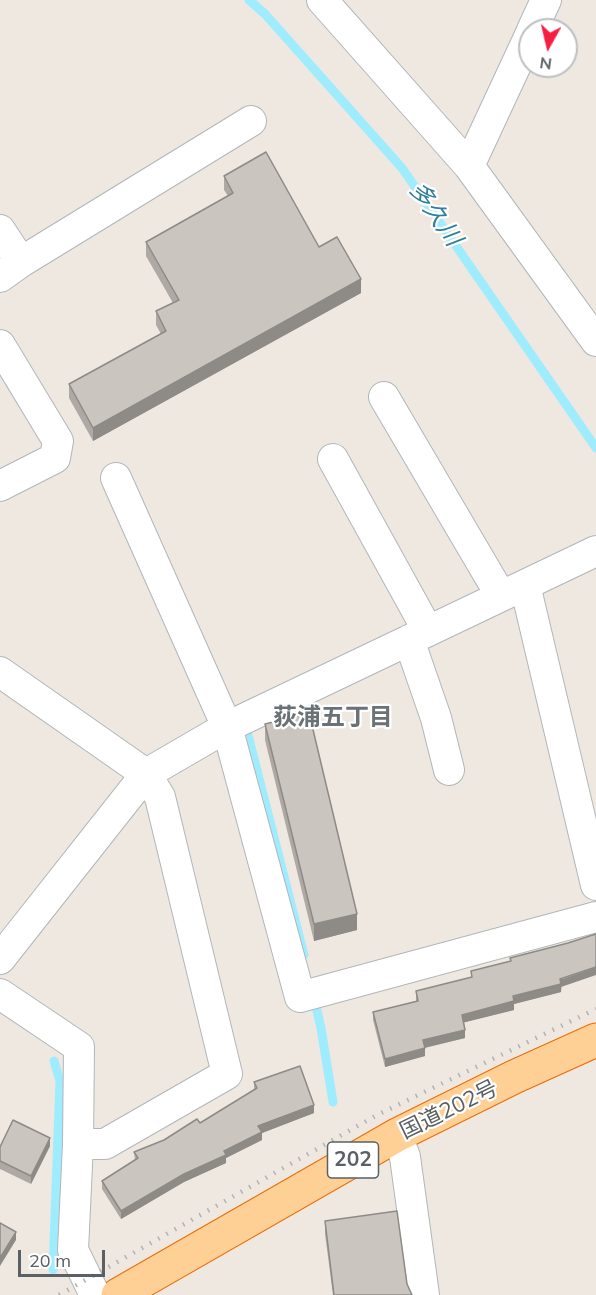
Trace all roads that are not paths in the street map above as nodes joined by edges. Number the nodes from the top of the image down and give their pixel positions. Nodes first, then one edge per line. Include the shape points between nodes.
1 (322, 0) edge
2 (546, 0) edge
3 (538, 18) edge
4 (518, 61) edge
5 (251, 121) dead end
6 (469, 166) junction
7 (0, 230) edge
8 (11, 269) edge
9 (596, 341) edge
10 (0, 345) edge
11 (384, 397) dead end
12 (333, 459) dead end
13 (116, 478) dead end
14 (0, 486) edge
15 (596, 551) edge
16 (513, 590) junction
17 (419, 636) junction
18 (0, 672) edge
19 (227, 727) junction
20 (449, 770) dead end
21 (146, 774) junction
22 (596, 885) edge
23 (596, 917) edge
24 (0, 958) edge
25 (0, 994) edge
26 (596, 1040) edge
27 (397, 1135) junction
28 (78, 1144) junction
29 (95, 1295) edge
30 (118, 1295) edge
31 (424, 1295) edge

1 - 6 street
2 - 3 street
4 - 6 street
5 - 8 street
6 - 9 street
7 - 8 street
10 - 14 street via 58,441 55,458
11 - 16 street
12 - 17 street
13 - 19 street
15 - 16 street
16 - 17 street
16 - 22 street
17 - 19 street
17 - 20 street
18 - 21 street
19 - 21 street
19 - 23 street via 314,993
21 - 24 street
21 - 28 street via 160,797 227,1074 105,1144
25 - 28 street via 79,1047
26 - 27 highway, 国道202号 / 202
27 - 30 highway, 国道202号 / 202
27 - 31 street via 405,1157
28 - 29 street via 73,1250

